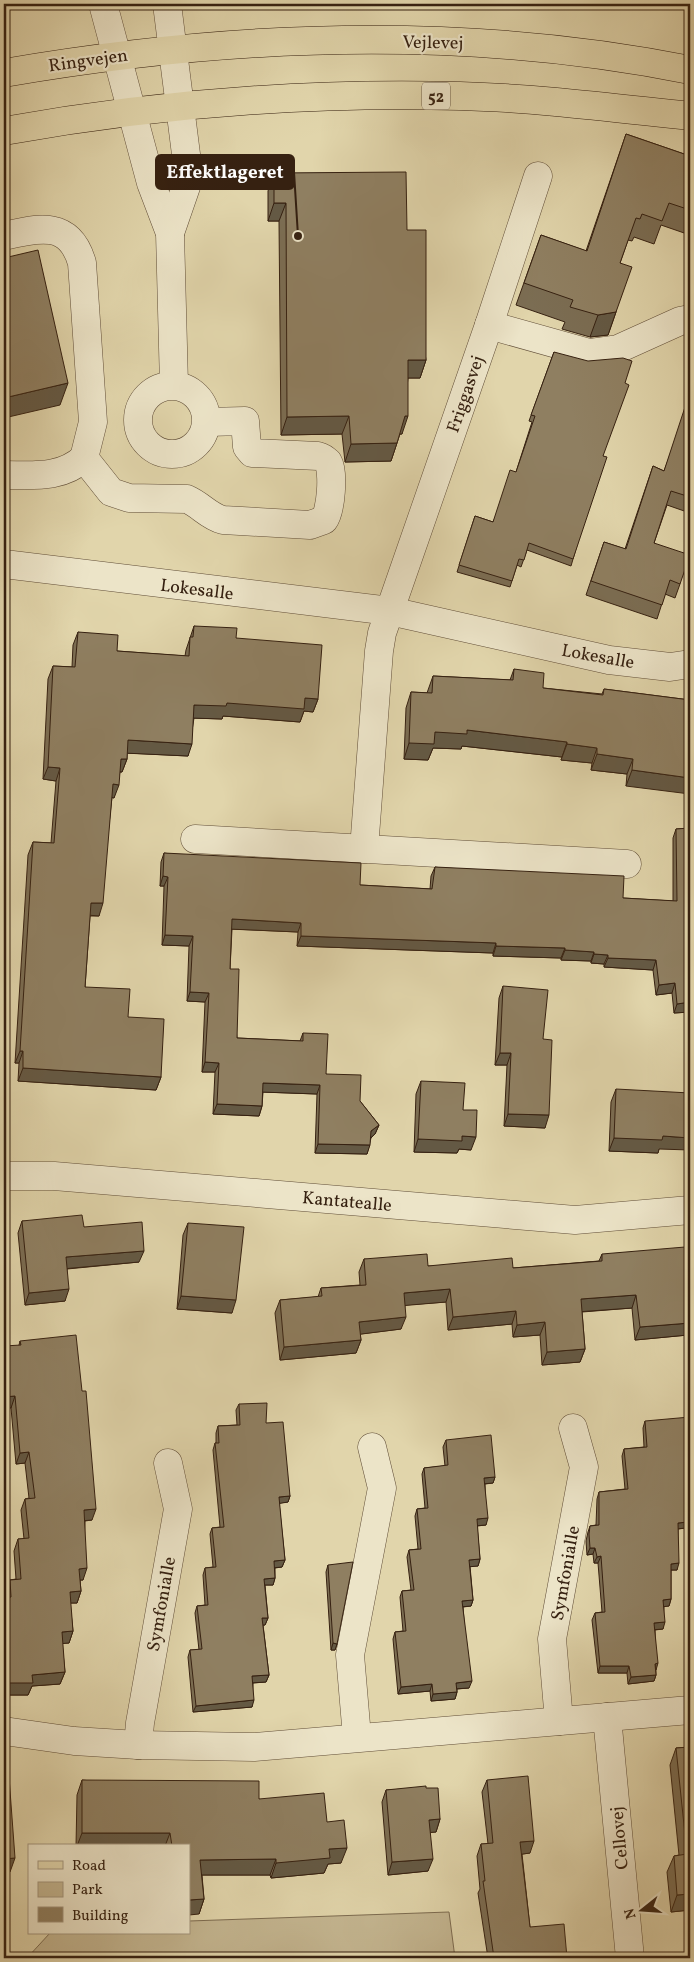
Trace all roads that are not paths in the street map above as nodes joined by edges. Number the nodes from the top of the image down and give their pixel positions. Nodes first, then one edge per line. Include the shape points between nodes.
1 (103, 4) edge
2 (168, 4) edge
3 (173, 49) junction
4 (118, 55) junction
5 (690, 70) edge
6 (4, 73) edge
7 (180, 107) junction
8 (132, 111) junction
9 (690, 116) edge
10 (4, 131) edge
11 (538, 176) dead end
12 (170, 233) junction
13 (4, 236) edge
14 (690, 319) edge
15 (489, 325) junction
16 (174, 385) junction
17 (93, 422) junction
18 (137, 422) junction
19 (207, 422) junction
20 (173, 455) junction
21 (84, 458) junction
22 (4, 475) edge
23 (176, 499) junction
24 (4, 569) edge
25 (390, 612) junction
26 (690, 664) edge
27 (195, 839) dead end
28 (364, 849) junction
29 (627, 864) dead end
30 (4, 1176) edge
31 (690, 1210) edge
32 (573, 1428) dead end
33 (372, 1447) dead end
34 (168, 1463) dead end
35 (690, 1710) edge
36 (608, 1717) junction
37 (559, 1721) junction
38 (4, 1731) edge
39 (356, 1737) junction
40 (138, 1745) junction
41 (630, 1958) edge

1 - 4 street
2 - 3 street
3 - 4 main road, Ringvejen
3 - 5 main road, Vejlevej via 444,40 551,48
3 - 7 street
4 - 6 main road, Ringvejen
4 - 8 street
7 - 8 main road, 52
7 - 9 main road, 52 via 312,96 460,96
7 - 12 street via 189,178
8 - 10 main road, 52
8 - 12 street via 151,183
11 - 15 street, Friggasvej
12 - 16 street
13 - 17 street via 41,230 57,232 66,235 78,247 82,263
14 - 15 street via 618,350 589,354
15 - 25 street, Friggasvej
16 - 18 street via 160,388 147,396
16 - 19 street via 198,397 205,409
17 - 18 street
17 - 21 street
18 - 20 street via 143,439 156,451
19 - 20 street via 204,435 196,445
19 - 23 street via 245,421 247,447 252,454 318,456 326,460 330,468 327,516 310,525 223,520 209,516 196,503
20 - 23 street
21 - 22 street via 62,472
21 - 23 street via 111,492 129,498
24 - 25 street, Lokesalle
25 - 26 street, Lokesalle via 609,660 670,667
25 - 28 street via 379,651
27 - 28 street
28 - 29 street
30 - 31 street, Kantatealle via 54,1176 575,1220
32 - 37 street, Symfonialle via 584,1467 552,1639
33 - 39 street via 382,1488 350,1655
34 - 40 street, Symfonialle via 178,1510
35 - 36 street
36 - 37 street
36 - 41 street, Cellovej
37 - 39 street
38 - 40 street via 74,1741
39 - 40 street via 254,1747

